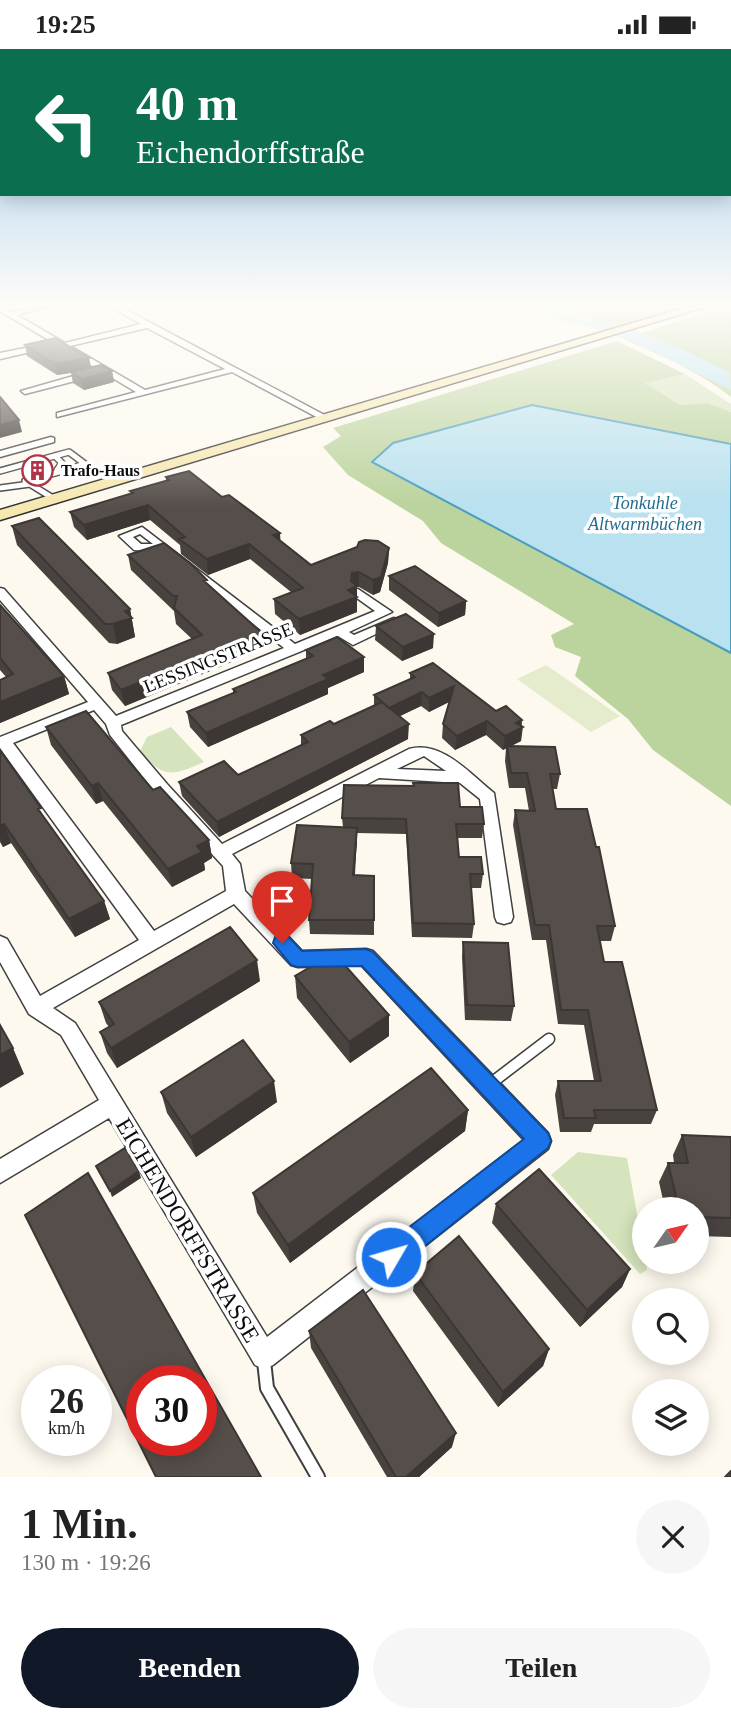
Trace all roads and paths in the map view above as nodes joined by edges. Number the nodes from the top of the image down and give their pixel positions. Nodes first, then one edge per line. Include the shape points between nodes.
1 (93, 374) edge
2 (113, 374) edge
3 (217, 374) edge
4 (243, 374) edge
5 (478, 374) edge
6 (25, 391) dead end
7 (144, 393) junction
8 (60, 415) dead end
9 (327, 419) junction
10 (51, 440) dead end
11 (0, 454) edge
12 (55, 456) junction
13 (0, 471) edge
14 (59, 472) junction
15 (18, 483) junction
16 (0, 488) edge
17 (56, 500) junction
18 (0, 515) edge
19 (163, 548) edge
20 (0, 592) edge
21 (358, 593) edge
22 (293, 649) junction
23 (97, 704) junction
24 (113, 723) junction
25 (2, 742) edge
26 (377, 772) junction
27 (464, 778) junction
28 (221, 852) junction
29 (236, 894) junction
30 (504, 917) dead end
31 (152, 943) junction
32 (0, 944) edge
33 (36, 1007) junction
34 (549, 1039) dead end
35 (488, 1086) junction
36 (112, 1104) junction
37 (0, 1172) edge
38 (264, 1356) junction
39 (318, 1477) edge

1 - 6 street
2 - 7 street
3 - 7 street
4 - 9 street
5 - 9 main road
7 - 8 street
9 - 17 main road
10 - 11 street
12 - 13 lane
12 - 14 lane via 62,464
12 - 14 lane via 69,451 85,464
14 - 15 lane
15 - 16 lane
15 - 17 lane via 33,483
17 - 18 main road
19 - 22 street
20 - 23 street
21 - 22 street, LESSINGSTRASSE via 385,612
22 - 24 street, LESSINGSTRASSE
23 - 24 street
23 - 25 street
24 - 28 street via 115,732 161,787
25 - 31 street
26 - 27 street
26 - 27 street via 424,751
26 - 28 street
27 - 30 street via 488,797
28 - 29 street via 231,864
29 - 31 street
29 - 35 street, EICHENDORFFSTRASSE via 298,959 366,957
31 - 33 street
32 - 33 street
33 - 36 street, EICHENDORFFSTRASSE via 68,1029
34 - 35 lane
35 - 38 street, EICHENDORFFSTRASSE via 540,1141
36 - 37 street
36 - 38 street, EICHENDORFFSTRASSE
38 - 39 lane, EICHENDORFFSTRASSE via 267,1388

